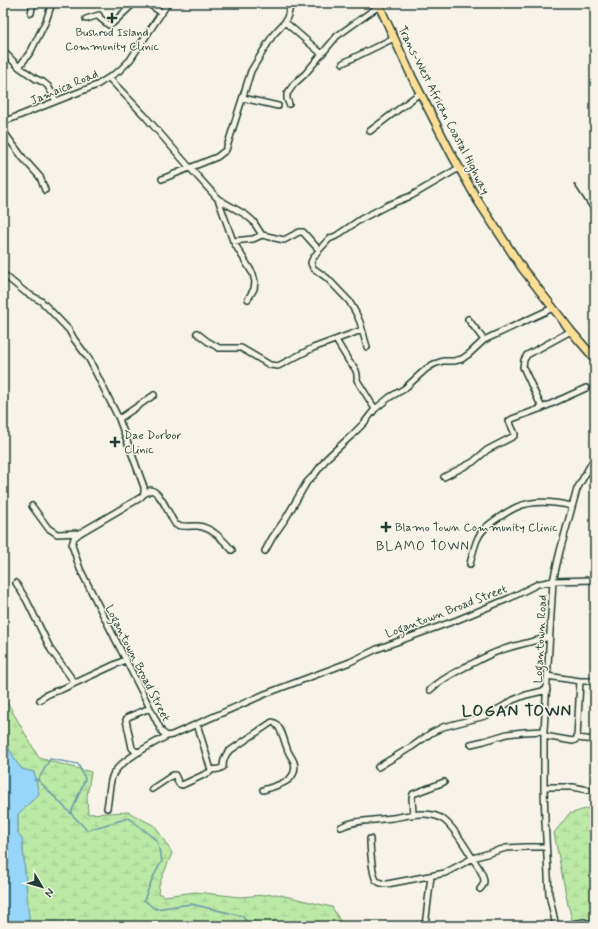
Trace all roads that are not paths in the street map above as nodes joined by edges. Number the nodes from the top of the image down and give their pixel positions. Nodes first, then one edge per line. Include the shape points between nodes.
1 (33, 3) edge
2 (52, 3) edge
3 (134, 3) edge
4 (146, 3) edge
5 (168, 3) edge
6 (291, 3) edge
7 (379, 4) edge
8 (31, 13) dead end
9 (162, 13) junction
10 (86, 18) dead end
11 (285, 22) junction
12 (394, 38) junction
13 (3, 51) edge
14 (322, 54) junction
15 (344, 63) dead end
16 (19, 67) junction
17 (109, 78) junction
18 (420, 93) junction
19 (243, 98) junction
20 (56, 101) junction
21 (289, 104) dead end
22 (278, 106) dead end
23 (3, 122) edge
24 (3, 131) edge
25 (370, 131) dead end
26 (190, 168) junction
27 (459, 168) junction
28 (162, 179) dead end
29 (45, 190) dead end
30 (218, 199) junction
31 (262, 235) junction
32 (233, 241) junction
33 (319, 250) junction
34 (3, 274) edge
35 (248, 299) dead end
36 (552, 308) junction
37 (468, 319) dead end
38 (362, 330) junction
39 (571, 331) junction
40 (196, 333) dead end
41 (336, 340) junction
42 (484, 340) junction
43 (367, 347) dead end
44 (595, 358) edge
45 (586, 388) dead end
46 (154, 395) dead end
47 (542, 408) junction
48 (375, 409) junction
49 (119, 418) junction
50 (595, 457) edge
51 (444, 477) dead end
52 (144, 494) junction
53 (32, 506) dead end
54 (572, 506) junction
55 (80, 533) junction
56 (232, 550) dead end
57 (265, 551) dead end
58 (470, 564) dead end
59 (595, 580) edge
60 (553, 581) junction
61 (16, 583) dead end
62 (549, 638) junction
63 (125, 660) junction
64 (547, 676) junction
65 (580, 681) junction
66 (595, 681) edge
67 (75, 683) junction
68 (430, 690) dead end
69 (547, 690) junction
70 (40, 700) dead end
71 (150, 708) junction
72 (197, 724) junction
73 (544, 734) junction
74 (167, 736) junction
75 (577, 738) junction
76 (595, 740) edge
77 (471, 744) dead end
78 (139, 752) junction
79 (378, 766) dead end
80 (211, 770) junction
81 (444, 782) dead end
82 (544, 787) junction
83 (152, 789) dead end
84 (264, 790) dead end
85 (588, 790) dead end
86 (107, 808) dead end
87 (413, 814) junction
88 (341, 827) dead end
89 (370, 839) dead end
90 (546, 847) junction
91 (472, 858) junction
92 (432, 876) junction
93 (480, 890) dead end
94 (425, 926) edge
95 (556, 926) edge
96 (562, 926) edge
97 (589, 926) edge

1 - 8 street
2 - 16 street via 31,51
3 - 10 street via 109,25 99,15
4 - 9 street
5 - 9 street, Jamaica Road
6 - 11 street
7 - 12 highway, Trans-West African Coastal Highway
7 - 14 street via 337,36
9 - 17 street, Jamaica Road via 130,60
11 - 14 street
11 - 19 street via 273,35 256,63
12 - 15 street
12 - 18 highway, Trans-West African Coastal Highway
13 - 16 street
14 - 21 street via 287,94
16 - 20 street via 48,86
17 - 20 street, Jamaica Road via 97,86
17 - 26 street
18 - 25 street
18 - 27 highway, Trans-West African Coastal Highway
19 - 22 street
19 - 26 street via 226,150 217,157
20 - 23 street, Jamaica Road
24 - 29 street via 40,177
26 - 28 street
26 - 30 street
27 - 33 street via 411,196 361,219 328,239
27 - 36 highway, Trans-West African Coastal Highway via 518,262
30 - 31 street via 246,215
30 - 32 street
31 - 32 street via 254,239
31 - 33 street via 284,240 303,232
32 - 35 street via 253,274 254,289
33 - 38 street via 312,260 312,268 328,278 349,301
34 - 49 street via 40,301 69,330 89,359
36 - 39 highway, Trans-West African Coastal Highway
36 - 42 street
37 - 42 street
38 - 41 street
38 - 43 street
39 - 44 highway, Trans-West African Coastal Highway
39 - 47 street via 527,355 524,360 523,367
40 - 41 street via 219,348 241,348 274,366
41 - 48 street via 353,365 358,374 357,380
42 - 48 street via 462,359 443,361 426,369 404,389
45 - 47 street
46 - 49 street
47 - 51 street via 509,421 515,435
48 - 57 street via 307,482
49 - 52 street via 144,487
50 - 54 street, Logantown Road via 579,484
52 - 55 street
52 - 56 street via 151,490 155,491 176,525 200,526 212,531
53 - 55 street via 48,528 57,534
54 - 58 street via 549,503 516,507 484,529 477,540
54 - 60 street, Logantown Road
55 - 63 street, Logantown Broad Street via 74,538 72,545 80,569
59 - 60 street, Logantown Broad Street
60 - 62 street, Logantown Road
60 - 72 street, Logantown Broad Street via 538,584 457,620 271,691
61 - 67 street via 51,650
62 - 64 street, Logantown Road
62 - 68 street via 484,657 447,676
63 - 67 street
63 - 71 street, Logantown Broad Street
64 - 65 street
64 - 69 street, Logantown Road
65 - 66 street
65 - 75 street
67 - 70 street via 51,692
69 - 73 street, Logantown Road
69 - 79 street via 513,700 485,716 443,727
71 - 74 street, Logantown Broad Street via 162,732
71 - 78 street via 126,720 132,748
72 - 74 street, Logantown Broad Street
72 - 80 street
73 - 75 street via 573,741
73 - 77 street via 507,734
73 - 82 street, Logantown Road
74 - 78 street
75 - 76 street
78 - 86 street via 114,771
80 - 83 street via 182,785 173,775
80 - 84 street via 223,767 228,752 272,722 276,723 294,762 293,776 286,782
81 - 87 street via 414,794
82 - 85 street
82 - 90 street, Logantown Road
87 - 88 street via 357,821
87 - 91 street via 441,818 451,827
89 - 92 street via 374,874 379,882 387,884
90 - 91 street via 506,848
90 - 95 street, Logantown Road via 549,894
91 - 92 street via 445,873
91 - 93 street via 483,876 484,881
92 - 94 street
96 - 97 street via 584,922

